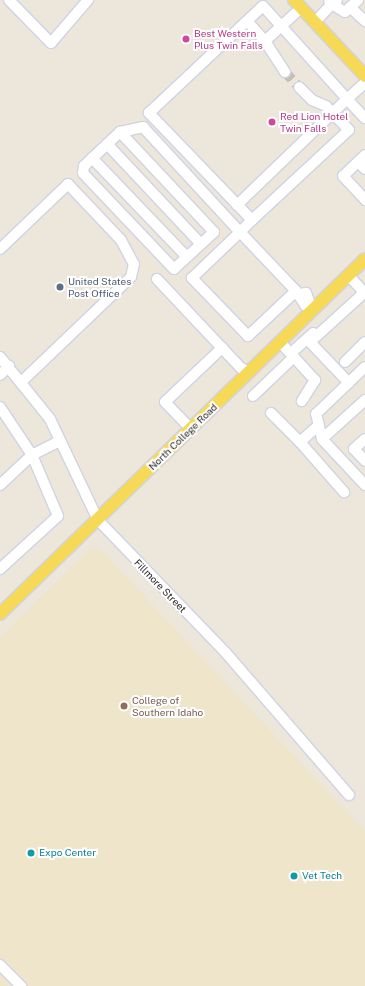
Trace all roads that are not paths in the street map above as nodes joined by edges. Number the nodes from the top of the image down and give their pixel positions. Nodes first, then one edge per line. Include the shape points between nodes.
1 (9, 0) edge
2 (88, 0) edge
3 (332, 2) edge
4 (298, 4) edge
5 (354, 4) edge
6 (247, 21) junction
7 (365, 21) edge
8 (315, 22) junction
9 (282, 26) junction
10 (265, 41) junction
11 (285, 72) tunnel mouth
12 (365, 76) edge
13 (365, 83) edge
14 (299, 87) tunnel mouth
15 (347, 99) junction
16 (334, 114) junction
17 (365, 118) edge
18 (120, 132) junction
19 (107, 144) junction
20 (92, 158) junction
21 (363, 162) edge
22 (365, 200) edge
23 (237, 205) junction
24 (252, 220) junction
25 (240, 232) junction
26 (201, 244) junction
27 (0, 249) edge
28 (187, 258) junction
29 (365, 259) edge
30 (348, 275) junction
31 (157, 279) dead end
32 (298, 292) junction
33 (365, 292) edge
34 (312, 306) junction
35 (303, 320) junction
36 (316, 334) junction
37 (280, 342) junction
38 (365, 342) edge
39 (222, 348) junction
40 (292, 355) junction
41 (0, 357) edge
42 (345, 362) dead end
43 (9, 366) junction
44 (365, 367) edge
45 (249, 372) junction
46 (0, 375) edge
47 (22, 382) junction
48 (348, 383) junction
49 (253, 396) dead end
50 (365, 400) edge
51 (302, 401) dead end
52 (0, 407) edge
53 (271, 413) dead end
54 (319, 425) junction
55 (191, 429) junction
56 (322, 439) junction
57 (365, 439) edge
58 (60, 442) junction
59 (300, 442) junction
60 (32, 455) junction
61 (365, 461) edge
62 (0, 485) edge
63 (365, 485) edge
64 (344, 492) dead end
65 (98, 520) junction
66 (0, 569) edge
67 (0, 614) edge
68 (349, 795) dead end
69 (0, 965) edge
70 (21, 986) edge

1 - 2 street via 51,43
3 - 5 street via 345,12
3 - 8 street
4 - 8 main road
4 - 9 street
5 - 7 street
6 - 9 street via 263,6
6 - 10 street
6 - 23 street via 149,113
8 - 12 main road
9 - 10 street
9 - 15 street
10 - 11 street
13 - 15 street
14 - 16 street
15 - 16 street
15 - 17 street
16 - 23 street
16 - 24 street via 349,130
18 - 19 street
18 - 25 street via 143,127
18 - 26 street via 214,232
19 - 20 street
19 - 26 street
20 - 28 street
20 - 28 street via 84,166 83,173 174,269
21 - 22 street via 343,176
23 - 24 street
24 - 25 street
25 - 32 street
25 - 32 street via 192,278 248,336
26 - 28 street
27 - 47 street via 68,184 121,240 134,264 131,277
29 - 30 main road, North College Road
30 - 33 street
30 - 34 main road, North College Road
31 - 39 street
32 - 34 street via 305,305
33 - 36 street
34 - 35 main road, North College Road
35 - 36 street
35 - 37 main road, North College Road
36 - 40 street
36 - 48 street via 310,342
37 - 40 street
37 - 45 main road, North College Road
38 - 42 street
39 - 45 street
39 - 55 street via 165,402
40 - 49 street
40 - 51 street via 315,380
41 - 43 street, Fillmore Street
43 - 46 street
43 - 47 street, Fillmore Street
44 - 48 street
45 - 55 main road, North College Road
47 - 58 street, Fillmore Street via 50,419
48 - 54 street via 316,414
50 - 56 street
52 - 60 street
53 - 59 street
54 - 56 street
54 - 59 street
55 - 65 main road, North College Road
56 - 63 street
57 - 61 street via 354,449
58 - 60 street
58 - 65 street, Fillmore Street
59 - 64 street
60 - 62 street
60 - 66 street via 58,516
65 - 67 main road, North College Road
65 - 68 street, Fillmore Street via 226,653
69 - 70 street

